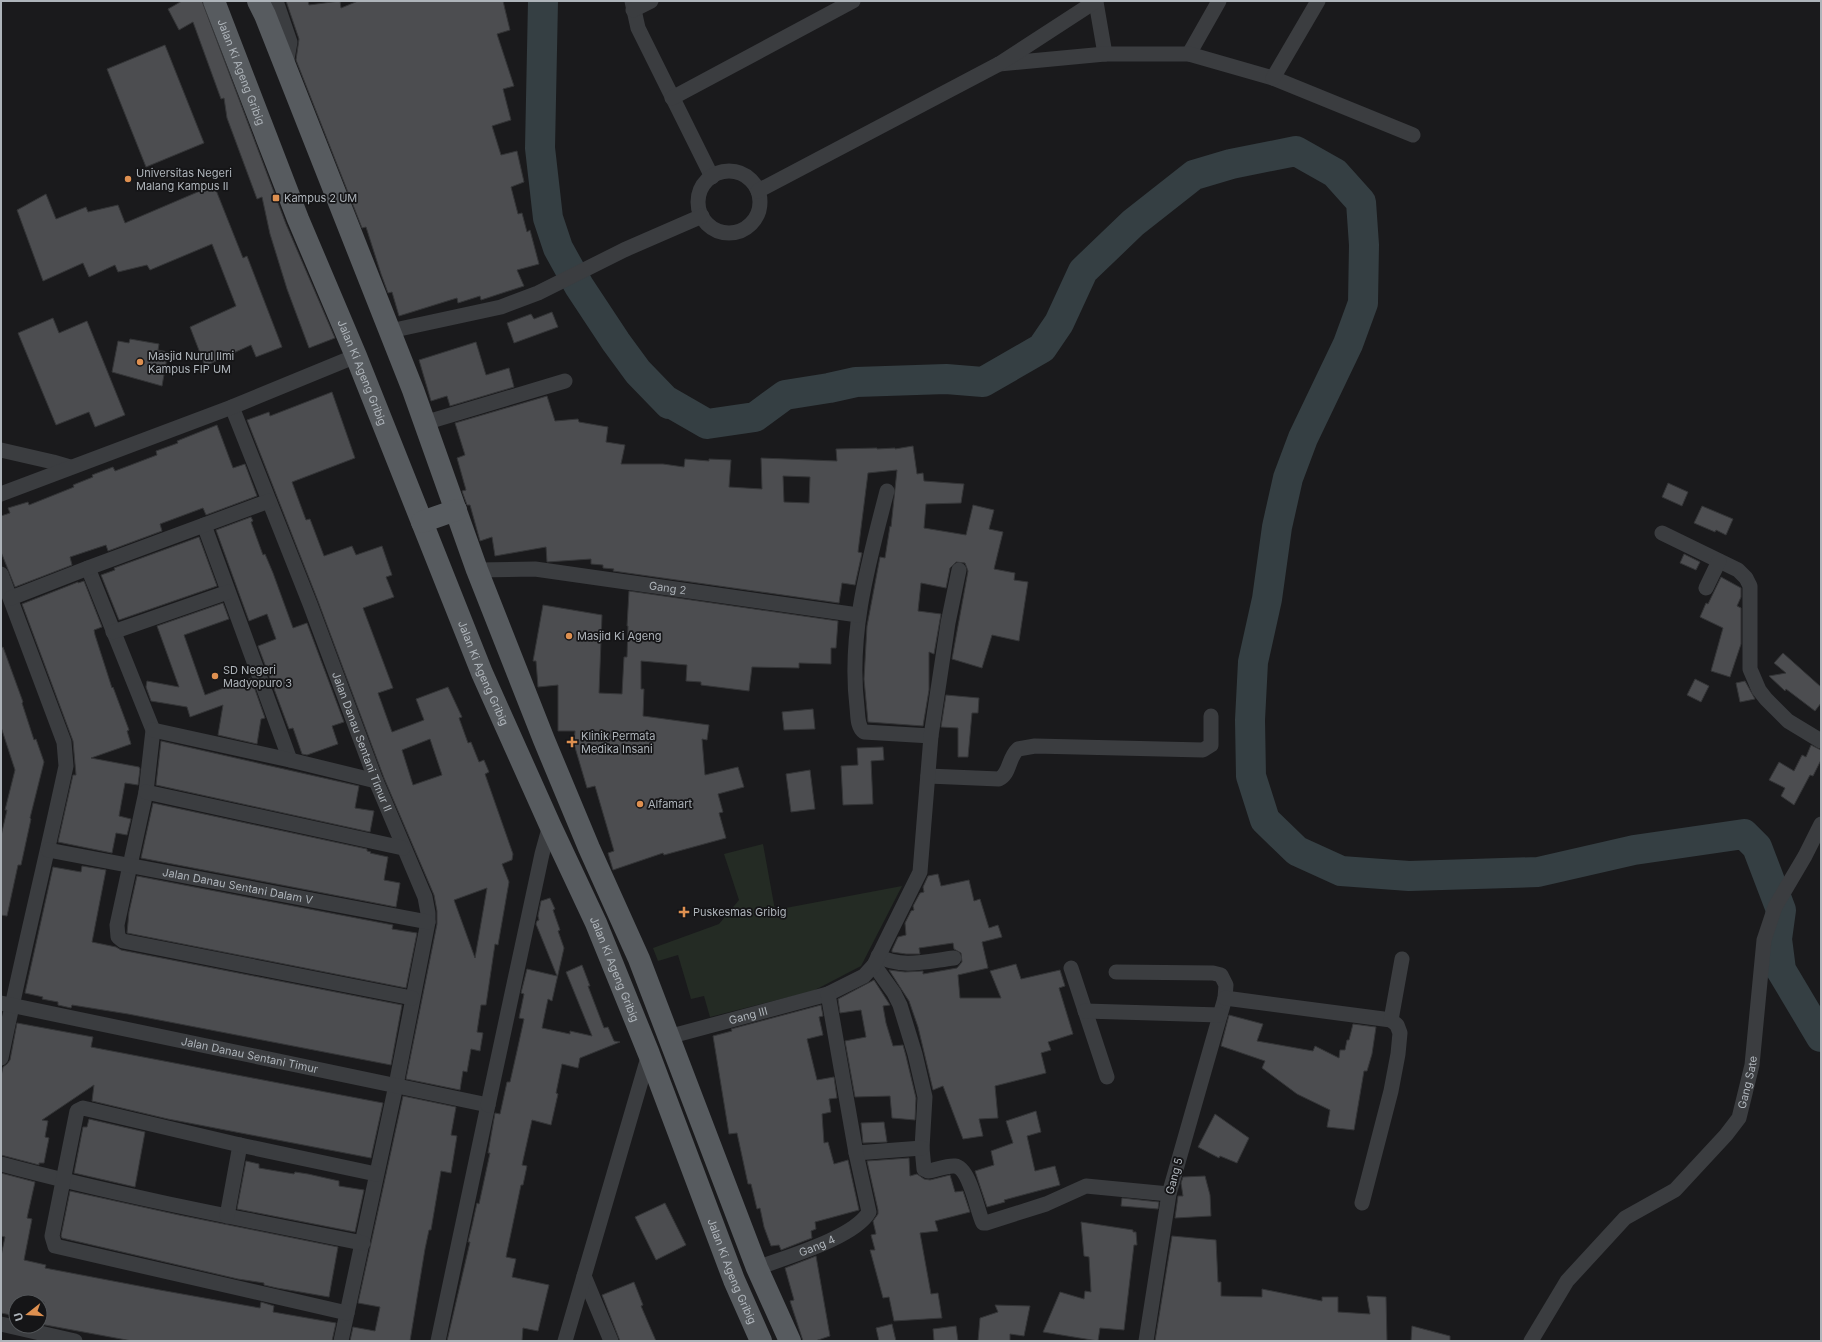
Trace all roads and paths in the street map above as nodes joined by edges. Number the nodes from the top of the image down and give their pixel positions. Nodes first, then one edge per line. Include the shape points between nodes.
1 (214, 1) edge
2 (258, 1) edge
3 (276, 1) edge
4 (651, 1) edge
5 (853, 1) edge
6 (1096, 1) edge
7 (1219, 1) edge
8 (1318, 1) edge
9 (632, 6) edge
10 (1104, 54) junction
11 (1190, 54) junction
12 (999, 64) junction
13 (285, 66) junction
14 (1273, 78) junction
15 (672, 98) junction
16 (1413, 135) dead end
17 (712, 177) junction
18 (758, 191) junction
19 (702, 216) junction
20 (390, 331) junction
21 (356, 356) junction
22 (565, 381) dead end
23 (232, 407) junction
24 (424, 423) junction
25 (1, 450) edge
26 (70, 467) junction
27 (887, 491) dead end
28 (1, 494) edge
29 (269, 501) junction
30 (456, 510) junction
31 (422, 522) junction
32 (204, 525) junction
33 (1662, 533) dead end
34 (1719, 561) junction
35 (88, 568) junction
36 (477, 570) junction
37 (959, 570) dead end
38 (1, 574) edge
39 (1706, 588) dead end
40 (228, 592) junction
41 (11, 598) junction
42 (858, 615) junction
43 (113, 632) junction
44 (1211, 716) dead end
45 (153, 730) junction
46 (931, 736) junction
47 (1821, 741) edge
48 (290, 760) junction
49 (928, 776) junction
50 (376, 781) junction
51 (146, 792) junction
52 (1821, 824) edge
53 (550, 825) junction
54 (403, 848) junction
55 (48, 850) junction
56 (131, 865) junction
57 (428, 922) junction
58 (954, 958) dead end
59 (1402, 959) dead end
60 (876, 960) junction
61 (1071, 968) dead end
62 (1116, 972) dead end
63 (828, 994) junction
64 (412, 998) junction
65 (1225, 998) junction
66 (6, 1004) edge
67 (1085, 1011) junction
68 (1220, 1015) junction
69 (1391, 1020) junction
70 (668, 1037) junction
71 (649, 1054) junction
72 (1, 1058) edge
73 (1107, 1077) dead end
74 (396, 1085) junction
75 (488, 1105) junction
76 (240, 1146) junction
77 (922, 1148) junction
78 (856, 1153) junction
79 (1, 1164) edge
80 (376, 1174) junction
81 (62, 1180) junction
82 (1169, 1194) junction
83 (1362, 1203) dead end
84 (227, 1216) junction
85 (363, 1242) junction
86 (757, 1268) junction
87 (584, 1276) junction
88 (347, 1313) junction
89 (1, 1324) edge
90 (75, 1341) edge
91 (342, 1341) edge
92 (438, 1341) edge
93 (565, 1341) edge
94 (611, 1341) edge
95 (761, 1341) edge
96 (790, 1341) edge
97 (1146, 1341) edge
98 (1532, 1341) edge

1 - 21 main road, Jalan Ki Ageng Gribig via 298,219
2 - 13 main road
3 - 13 street via 290,42
4 - 9 street
5 - 15 street
6 - 10 street
6 - 12 street
7 - 11 street
8 - 14 street
9 - 15 street via 638,28
10 - 11 street
10 - 12 street
11 - 14 street
12 - 18 street
13 - 20 main road
14 - 16 street
15 - 17 street
17 - 18 street via 720,172 738,172 753,183
17 - 19 street via 705,182 699,199
18 - 19 street via 759,211 754,221 746,228 737,232 721,231 708,224
19 - 20 street via 624,250 538,293 501,307
20 - 24 main road
21 - 23 street
21 - 31 main road, Jalan Ki Ageng Gribig
22 - 24 street
23 - 26 street
23 - 29 street, Jalan Danau Sentani Timur II
24 - 30 main road
25 - 26 street
26 - 28 street
27 - 42 street
29 - 32 street
29 - 50 street, Jalan Danau Sentani Timur II
30 - 31 main road
30 - 36 main road
31 - 53 main road, Jalan Ki Ageng Gribig via 482,673
32 - 35 street
32 - 40 street
33 - 34 street
34 - 39 street
34 - 47 street via 1738,570 1749,582 1750,669 1759,690 1788,721
35 - 41 street
35 - 43 street
36 - 42 street, Gang 2 via 535,569
36 - 70 main road via 544,740 630,939
37 - 46 street, Gang III via 948,623
38 - 41 street
40 - 43 street
40 - 48 street
41 - 55 street via 66,752 66,766
42 - 46 street via 855,690 861,730 866,733
43 - 45 street
44 - 49 street via 1211,745 1203,750 1035,746 1018,749 1011,758 1005,775 999,779
45 - 48 street
45 - 51 street
46 - 49 street, Gang III
48 - 50 street
49 - 60 street, Gang III via 920,872
50 - 54 street, Jalan Danau Sentani Timur II
51 - 54 street
51 - 56 street
52 - 98 street, Gang Sate via 1775,907 1764,940 1752,1065 1739,1118 1675,1190 1625,1218 1567,1281
53 - 71 main road, Jalan Ki Ageng Gribig via 596,923
53 - 75 street
54 - 57 street, Jalan Danau Sentani Timur II via 425,897
55 - 56 street, Jalan Danau Sentani Dalam V
55 - 66 street
56 - 57 street, Jalan Danau Sentani Dalam V
56 - 64 street via 116,928 120,940
57 - 64 street, Jalan Danau Sentani Timur II
58 - 60 street via 908,964
59 - 69 street
60 - 63 street, Gang III via 864,976
60 - 77 street via 900,1005 915,1054 925,1097
61 - 67 street
62 - 65 street via 1213,973 1221,975 1224,980 1227,991
63 - 70 street, Gang III
63 - 78 street
64 - 74 street, Jalan Danau Sentani Timur II
65 - 68 street, Gang 5
65 - 69 street
66 - 72 street
66 - 74 street, Jalan Danau Sentani Timur
67 - 68 street
67 - 73 street
68 - 82 street, Gang 5
69 - 83 street via 1397,1025 1400,1033 1398,1054
70 - 86 main road
71 - 87 street
71 - 95 main road, Jalan Ki Ageng Gribig via 734,1280
74 - 75 street, Jalan Danau Sentani Timur
74 - 80 street, Jalan Danau Sentani Timur II
75 - 92 street
76 - 80 street
76 - 81 street via 83,1108 77,1111
76 - 84 street
77 - 78 street
77 - 82 street via 925,1170 955,1166 963,1170 984,1224 1046,1204 1086,1186
78 - 86 street, Gang 4 via 869,1212 859,1224 836,1237
79 - 81 street
80 - 85 street, Jalan Danau Sentani Timur II
81 - 84 street
81 - 88 street via 52,1236 55,1246
82 - 97 street, Gang 5
84 - 85 street
85 - 88 street, Jalan Danau Sentani Timur II
86 - 96 main road
87 - 93 street
87 - 94 street
88 - 91 street, Jalan Danau Sentani Timur II
89 - 90 street

